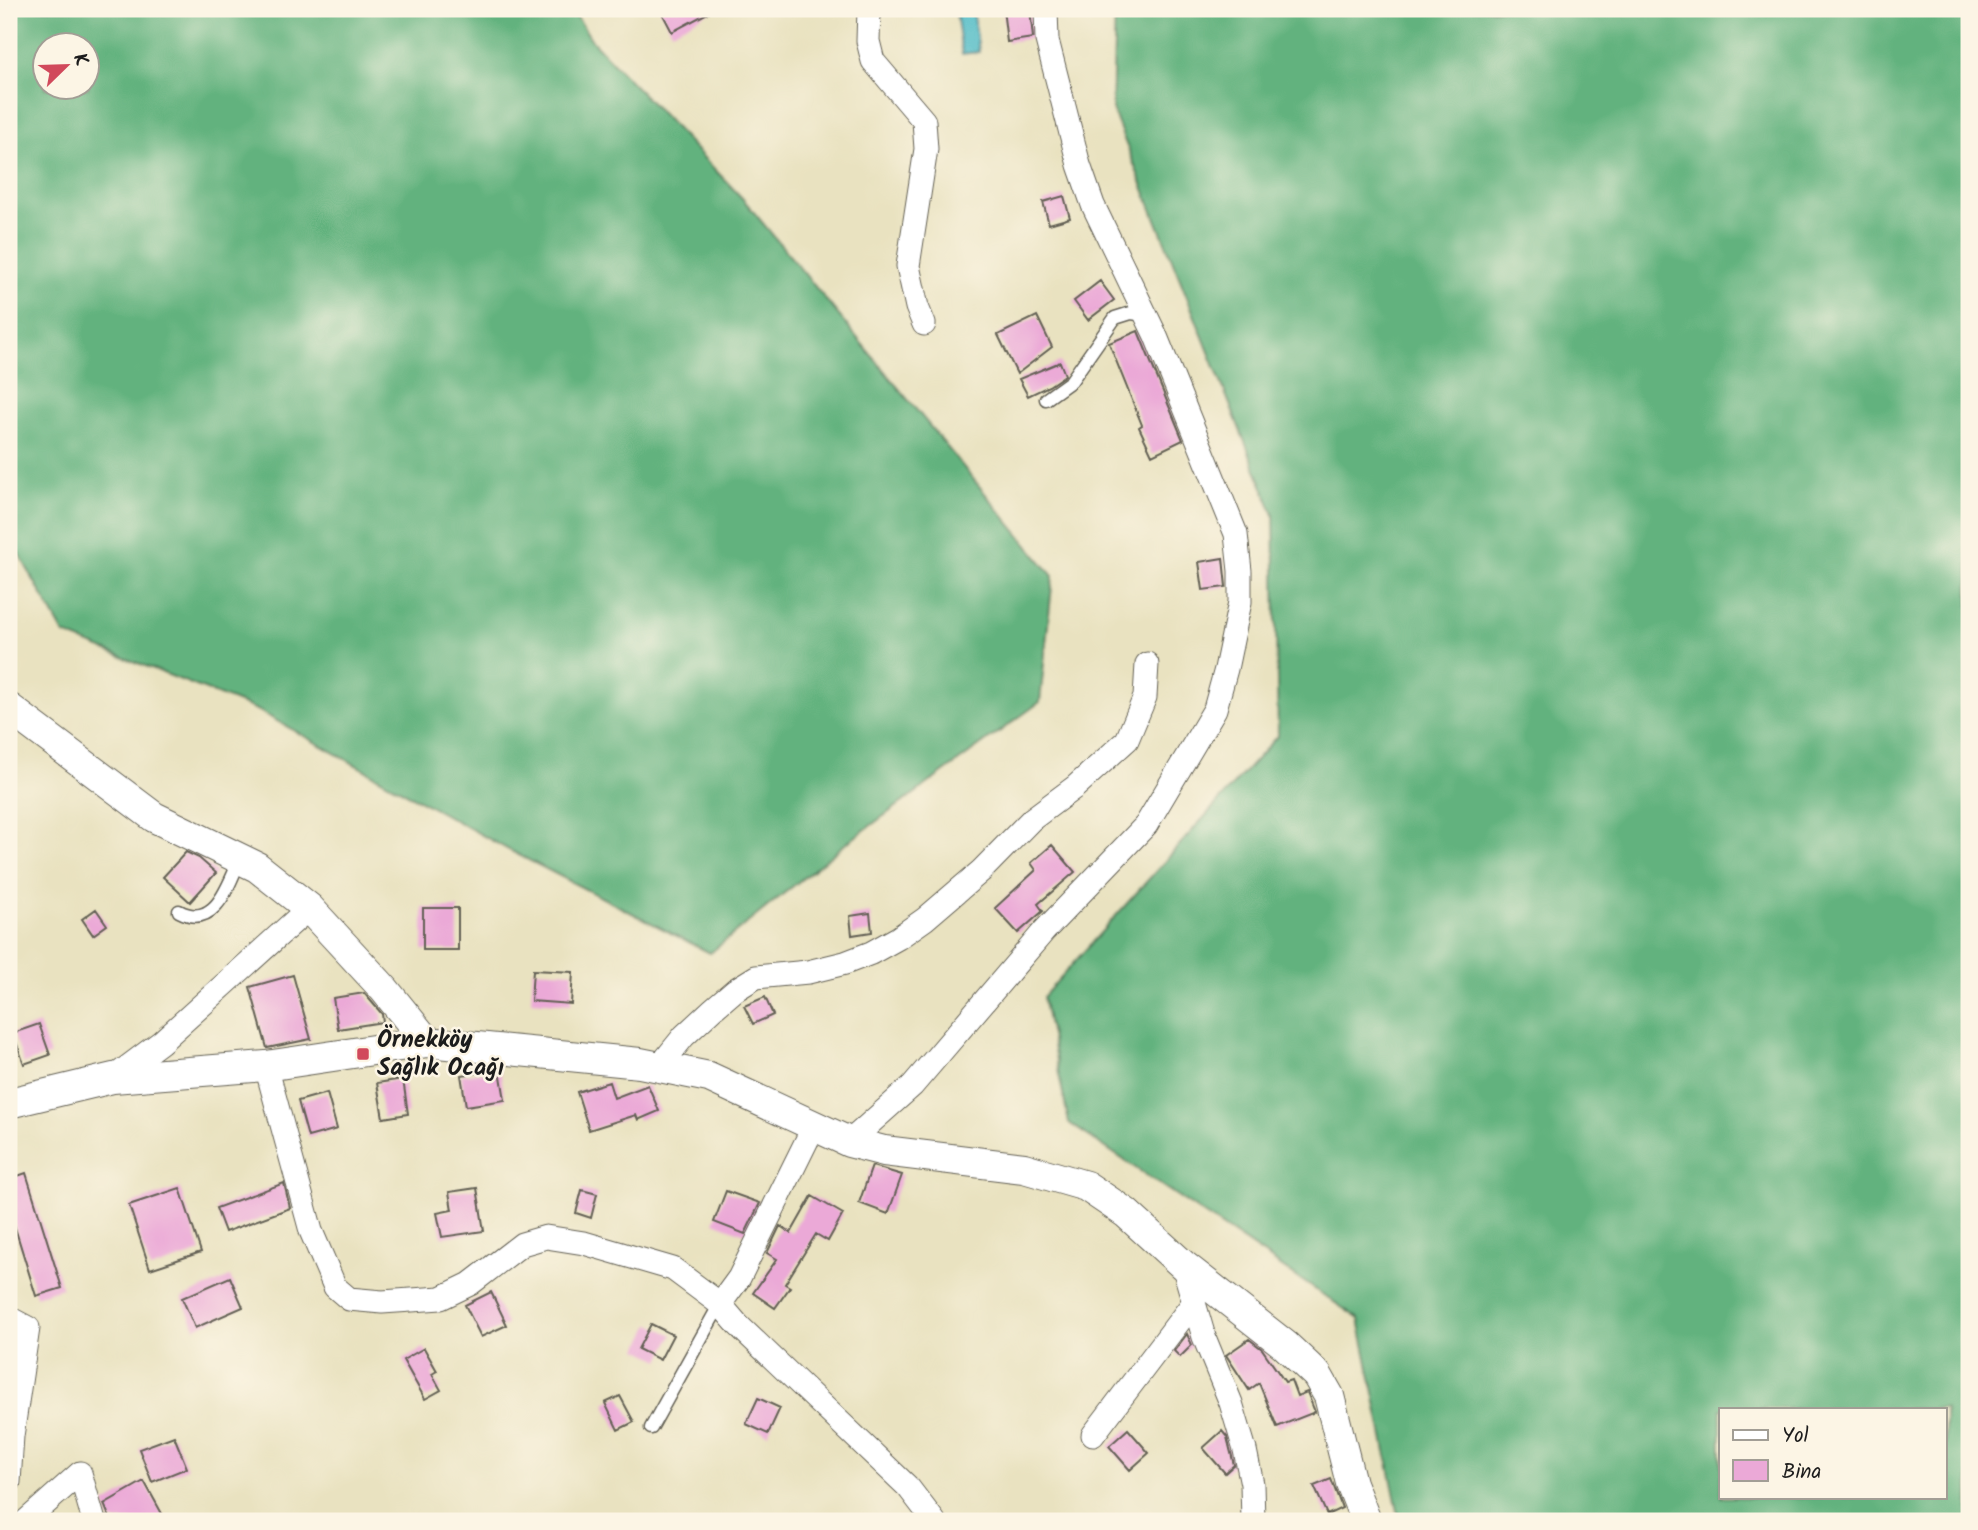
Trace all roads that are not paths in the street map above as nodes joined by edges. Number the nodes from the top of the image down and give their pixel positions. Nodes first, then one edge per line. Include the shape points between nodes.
1 (869, 9) edge
2 (1046, 9) edge
3 (1146, 315) junction
4 (924, 324) dead end
5 (1046, 399) dead end
6 (1147, 664) dead end
7 (9, 708) edge
8 (241, 859) junction
9 (309, 908) junction
10 (179, 911) dead end
11 (427, 1042) junction
12 (266, 1066) junction
13 (659, 1067) junction
14 (113, 1078) junction
15 (9, 1103) edge
16 (814, 1126) junction
17 (849, 1142) junction
18 (1183, 1265) junction
19 (1194, 1302) junction
20 (720, 1304) junction
21 (9, 1318) edge
22 (651, 1429) dead end
23 (1093, 1436) dead end
24 (9, 1482) edge
25 (26, 1521) edge
26 (94, 1521) edge
27 (934, 1521) edge
28 (1253, 1521) edge
29 (1366, 1521) edge

1 - 4 street via 873,61 924,121 926,149 908,266
2 - 3 street via 1047,40 1079,165 1093,205
3 - 5 lane via 1115,318 1071,380
3 - 17 street via 1236,534 1240,602 1215,709 1146,825 1045,930 912,1086
6 - 13 street via 1145,697 1126,740 1032,819 925,919 871,953 845,963 756,978 735,990 684,1036
7 - 8 street via 155,817
8 - 9 street
8 - 10 lane via 215,907 192,917
9 - 11 street
9 - 14 street via 161,1042
11 - 12 street
11 - 13 street
12 - 14 street
12 - 20 street via 311,1231 335,1287 349,1298 382,1303 442,1298 470,1284 522,1244 546,1237 673,1269
13 - 16 street via 709,1077
14 - 15 street
16 - 17 street
16 - 20 street via 739,1278
17 - 18 street via 884,1151 1024,1168 1086,1186 1126,1213
18 - 19 street
18 - 29 street via 1317,1376 1329,1396 1351,1483
19 - 23 street
19 - 28 street via 1245,1450
20 - 22 lane
20 - 27 street via 908,1487
21 - 24 street via 28,1328
25 - 26 street via 80,1473

